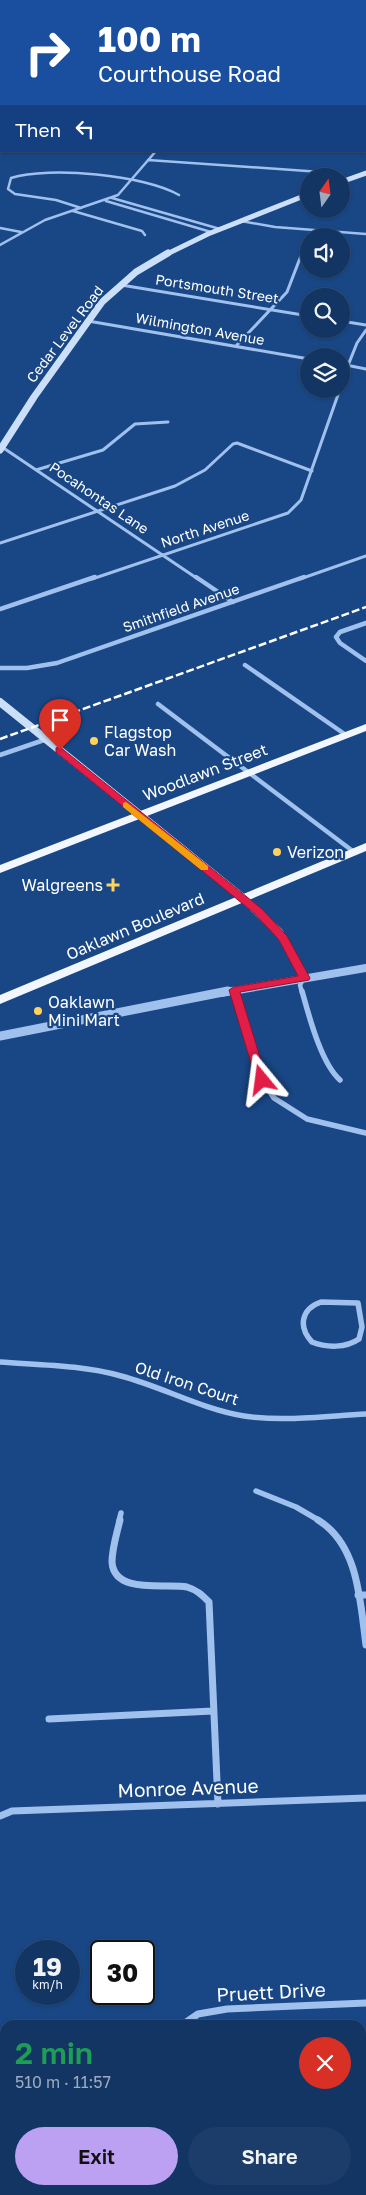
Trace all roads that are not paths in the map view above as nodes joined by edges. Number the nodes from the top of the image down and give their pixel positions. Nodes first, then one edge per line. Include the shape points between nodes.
1 (155, 152) edge
2 (148, 160) junction
3 (300, 171) edge
4 (366, 173) edge
5 (350, 178) edge
6 (132, 180) junction
7 (180, 195) dead end
8 (112, 198) junction
9 (300, 198) edge
10 (105, 201) junction
11 (81, 208) junction
12 (71, 210) junction
13 (241, 221) junction
14 (0, 228) edge
15 (220, 229) junction
16 (300, 229) edge
17 (22, 232) junction
18 (211, 232) junction
19 (350, 233) edge
20 (366, 234) edge
21 (145, 236) dead end
22 (0, 246) edge
23 (300, 259) edge
24 (121, 285) junction
25 (272, 310) junction
26 (300, 315) edge
27 (88, 321) junction
28 (350, 322) edge
29 (366, 325) edge
30 (366, 330) edge
31 (236, 346) junction
32 (300, 357) edge
33 (350, 357) edge
34 (350, 366) edge
35 (366, 369) edge
36 (337, 398) edge
37 (168, 422) dead end
38 (1, 448) edge
39 (36, 470) junction
40 (312, 470) junction
41 (98, 512) junction
42 (0, 543) edge
43 (163, 555) junction
44 (366, 556) edge
45 (233, 602) junction
46 (0, 609) edge
47 (366, 623) edge
48 (366, 661) edge
49 (245, 665) dead end
50 (0, 668) edge
51 (0, 702) edge
52 (158, 704) dead end
53 (366, 727) edge
54 (346, 735) junction
55 (47, 740) junction
56 (0, 755) edge
57 (249, 773) junction
58 (138, 815) junction
59 (360, 850) edge
60 (0, 870) edge
61 (243, 898) junction
62 (366, 968) edge
63 (305, 978) junction
64 (234, 990) junction
65 (0, 1000) edge
66 (0, 1036) edge
67 (340, 1080) dead end
68 (366, 1133) edge
69 (366, 1302) edge
70 (358, 1303) junction
71 (0, 1362) edge
72 (366, 1414) edge
73 (256, 1490) dead end
74 (121, 1513) dead end
75 (366, 1595) edge
76 (358, 1596) junction
77 (366, 1645) edge
78 (213, 1711) junction
79 (49, 1719) dead end
80 (366, 1798) edge
81 (218, 1804) junction
82 (0, 1816) edge
83 (366, 2003) edge
84 (189, 2020) edge

1 - 2 street
2 - 3 street
2 - 6 street
4 - 5 main road
6 - 7 street via 150,182
6 - 8 street
6 - 11 street via 40,172 18,175 8,183 8,189 15,194 56,200
8 - 10 street
8 - 15 street
9 - 13 main road, Cedar Level Road
10 - 11 street
10 - 18 street
11 - 12 street
12 - 17 street
12 - 21 street via 142,231
13 - 15 main road, Cedar Level Road
13 - 16 street
14 - 17 street
15 - 18 main road, Cedar Level Road
17 - 22 street
18 - 24 main road, Cedar Level Road via 166,254
19 - 20 street
23 - 25 street via 287,292
24 - 25 street, Portsmouth Street
24 - 27 main road, Cedar Level Road
25 - 26 street, Portsmouth Street
25 - 31 street
27 - 31 street, Wilmington Avenue
27 - 38 main road, Cedar Level Road via 36,392
28 - 29 street
30 - 33 street via 356,342
31 - 32 street, Wilmington Avenue
34 - 35 street
36 - 40 street, North Avenue
37 - 39 street via 135,424 96,452
38 - 39 street, Pocahontas Lane
39 - 41 street, Pocahontas Lane
40 - 41 street via 239,443 233,444 205,470 185,482
40 - 43 street, North Avenue via 301,500 288,513
41 - 42 street
41 - 43 street, Pocahontas Lane
43 - 45 street, Pocahontas Lane
43 - 46 street, North Avenue
44 - 45 street, Smithfield Avenue
45 - 50 street, Smithfield Avenue via 57,663
47 - 48 street via 337,635 337,640
49 - 54 street
51 - 55 main road
52 - 57 street
53 - 54 highway, Woodlawn Street
54 - 57 highway, Woodlawn Street
55 - 56 street
55 - 58 main road
57 - 58 highway, Woodlawn Street
57 - 59 street
58 - 60 highway, Woodlawn Street
58 - 61 main road
59 - 61 highway, Oaklawn Boulevard
61 - 63 street via 279,932
61 - 65 highway, Oaklawn Boulevard
62 - 63 street
63 - 64 street
63 - 67 street via 300,985 312,1026 332,1073
64 - 66 street
64 - 68 street via 262,1080 274,1098 308,1118
69 - 70 street
70 - 70 street via 362,1332 352,1344 323,1345 308,1338 305,1317 308,1308 321,1302
71 - 72 street, Old Iron Court via 99,1371 224,1412 246,1416
73 - 76 street via 302,1510 329,1529 349,1556
74 - 78 street via 112,1561 116,1575 140,1586 188,1586 203,1594 209,1602
75 - 76 street
76 - 77 street
78 - 79 street
78 - 81 street
80 - 81 street, Monroe Avenue
81 - 82 street, Monroe Avenue via 12,1811
83 - 84 street, Pruett Drive via 220,2010 198,2014

